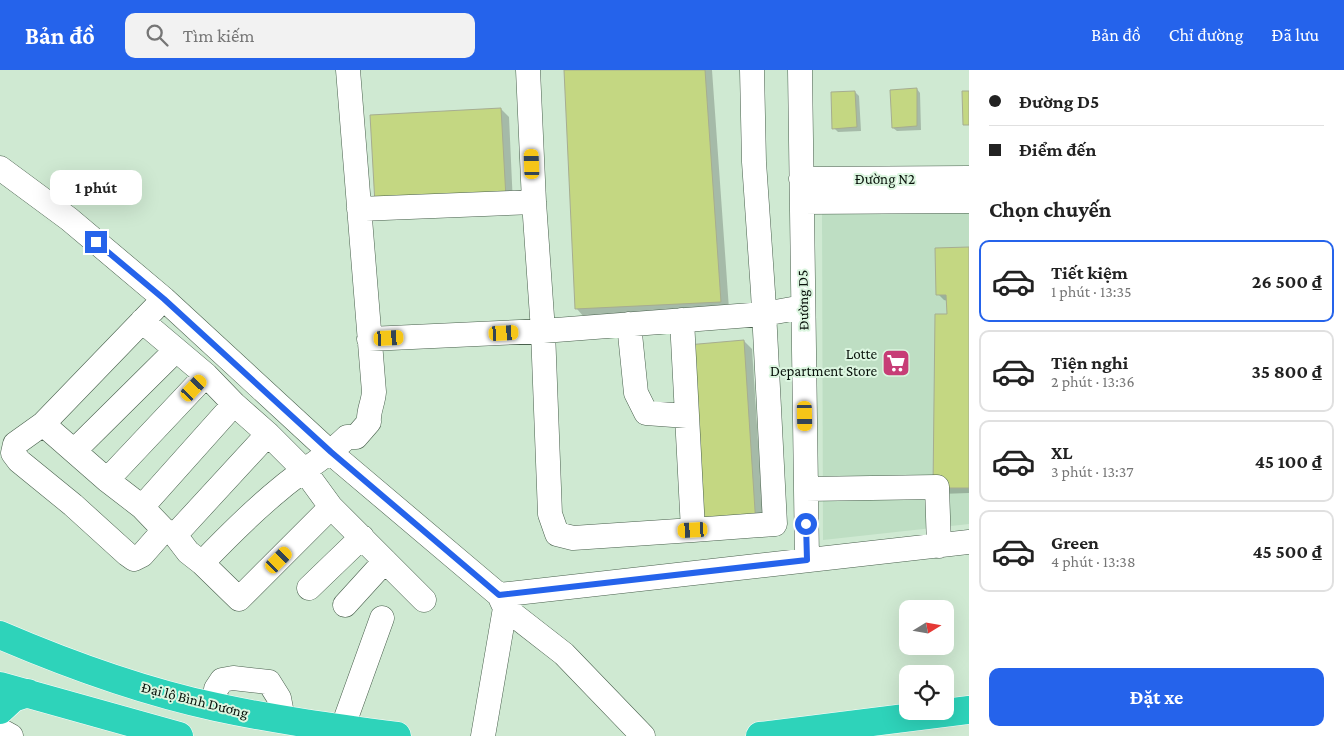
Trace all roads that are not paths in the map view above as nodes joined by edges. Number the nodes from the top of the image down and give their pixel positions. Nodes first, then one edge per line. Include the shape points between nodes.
1 (348, 70) edge
2 (528, 70) edge
3 (752, 70) edge
4 (800, 70) edge
5 (0, 168) edge
6 (969, 178) edge
7 (802, 191) junction
8 (969, 201) edge
9 (534, 202) junction
10 (359, 209) junction
11 (164, 299) junction
12 (803, 307) junction
13 (764, 314) junction
14 (682, 320) junction
15 (142, 321) junction
16 (629, 324) junction
17 (543, 331) junction
18 (369, 339) junction
19 (176, 350) junction
20 (206, 375) junction
21 (234, 404) junction
22 (687, 416) junction
23 (44, 424) junction
24 (268, 434) junction
25 (339, 445) junction
26 (74, 451) junction
27 (304, 470) junction
28 (107, 480) junction
29 (806, 489) junction
30 (142, 507) junction
31 (331, 507) junction
32 (693, 530) junction
33 (170, 532) junction
34 (362, 537) junction
35 (969, 542) edge
36 (939, 546) junction
37 (807, 560) junction
38 (386, 561) junction
39 (202, 562) junction
40 (309, 588) dead end
41 (424, 600) dead end
42 (502, 601) junction
43 (345, 605) dead end
44 (382, 618) dead end
45 (0, 635) edge
46 (0, 686) edge
47 (28, 693) junction
48 (0, 710) edge
49 (969, 710) edge
50 (342, 729) junction
51 (0, 730) edge
52 (11, 736) edge
53 (179, 736) edge
54 (397, 736) edge
55 (483, 736) edge
56 (643, 736) edge
57 (760, 736) edge

1 - 10 street
2 - 9 street
3 - 13 street via 754,162
4 - 7 street, Đường D5
5 - 11 street via 69,219
6 - 7 street, Đường N2
7 - 8 street, Đường N2
7 - 12 street, Đường D5
9 - 10 street
9 - 17 street
10 - 18 street
11 - 15 street
11 - 25 street
12 - 13 street
12 - 29 street, Đường D5
13 - 14 street
13 - 32 street via 775,524
14 - 16 street
14 - 22 street
15 - 19 street
15 - 23 street
16 - 17 street
16 - 22 street via 636,393 646,413
17 - 18 street
17 - 32 street via 550,514 557,534 573,538
18 - 25 street via 373,404 368,412 358,412 344,426
19 - 20 street
19 - 26 street
20 - 21 street
20 - 28 street
21 - 24 street
21 - 30 street
22 - 32 street
23 - 26 street
23 - 33 street via 15,444 13,453 127,554 134,559 142,555
24 - 27 street
24 - 33 street
25 - 27 street
25 - 42 street
26 - 28 street
27 - 31 street
27 - 39 street
28 - 30 street
29 - 36 street via 937,487
29 - 37 street, Đường D5
30 - 33 street
31 - 34 street
31 - 39 street via 239,599
33 - 39 street
34 - 38 street
34 - 40 street
35 - 36 street
36 - 37 street
37 - 42 street
38 - 41 street
38 - 43 street
42 - 55 street
42 - 56 street via 564,654
44 - 50 street
45 - 50 highway, Đại lộ Bình Dương via 134,685 215,707
46 - 47 highway
47 - 48 highway via 13,698
47 - 53 highway
49 - 57 highway
50 - 54 highway, Đại lộ Bình Dương
51 - 52 street

